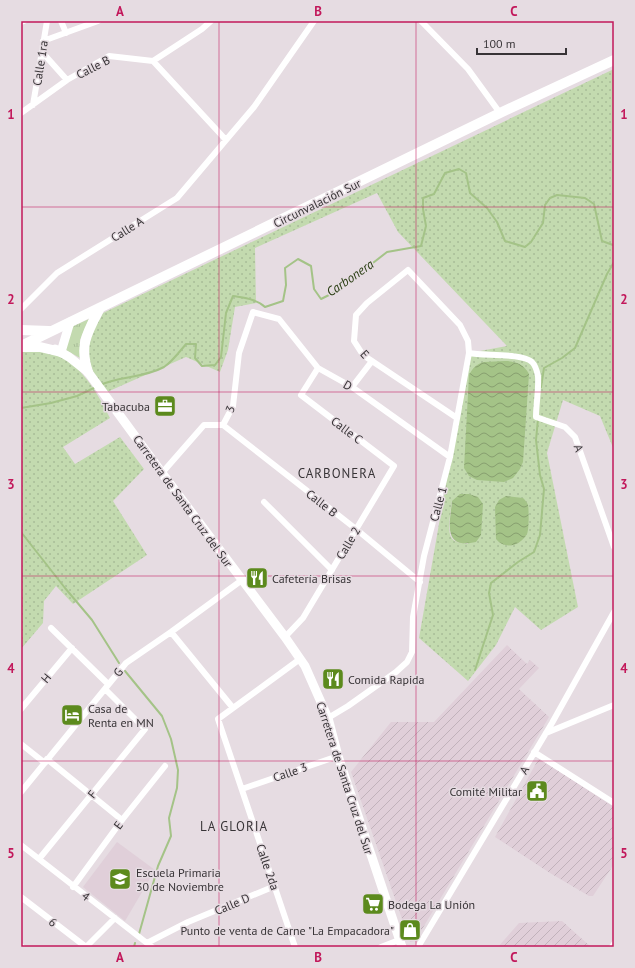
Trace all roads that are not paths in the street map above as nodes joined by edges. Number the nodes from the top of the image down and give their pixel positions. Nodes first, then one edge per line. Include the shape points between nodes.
1 (24, 21) edge
2 (47, 21) edge
3 (61, 21) edge
4 (98, 21) edge
5 (211, 21) edge
6 (314, 21) edge
7 (421, 21) edge
8 (21, 22) edge
9 (66, 33) junction
10 (43, 41) junction
11 (42, 52) junction
12 (614, 60) edge
13 (152, 61) junction
14 (67, 80) junction
15 (33, 105) junction
16 (21, 113) edge
17 (500, 113) junction
18 (226, 140) junction
19 (408, 270) joint
20 (100, 308) junction
21 (21, 310) edge
22 (252, 312) joint
23 (70, 322) junction
24 (51, 331) junction
25 (21, 332) edge
26 (35, 339) junction
27 (21, 347) edge
28 (61, 352) junction
29 (469, 353) junction
30 (372, 361) junction
31 (318, 368) junction
32 (88, 372) junction
33 (352, 387) junction
34 (457, 418) junction
35 (223, 425) junction
36 (450, 457) junction
37 (394, 466) joint
38 (162, 473) junction
39 (264, 502) dead end
40 (356, 529) junction
41 (614, 547) edge
42 (332, 570) junction
43 (242, 580) junction
44 (420, 582) junction
45 (614, 612) edge
46 (51, 628) dead end
47 (171, 632) junction
48 (285, 637) junction
49 (72, 648) junction
50 (300, 659) junction
51 (106, 687) junction
52 (614, 705) edge
53 (233, 708) junction
54 (21, 709) edge
55 (328, 718) junction
56 (546, 733) junction
57 (21, 744) edge
58 (534, 752) junction
59 (338, 756) junction
60 (46, 761) junction
61 (165, 766) dead end
62 (242, 789) junction
63 (21, 792) edge
64 (91, 794) junction
65 (614, 803) edge
66 (122, 820) junction
67 (21, 845) edge
68 (39, 859) junction
69 (275, 886) junction
70 (73, 887) junction
71 (21, 897) edge
72 (115, 918) junction
73 (401, 943) edge
74 (614, 944) edge
75 (149, 945) edge
76 (86, 947) edge
77 (295, 947) edge
78 (381, 947) edge
79 (418, 947) edge
80 (612, 947) edge

1 - 8 street
2 - 10 street, Calle 1ra
3 - 9 street
4 - 9 street
5 - 13 street
6 - 18 street, Calle A via 254,107
7 - 17 street via 468,69
9 - 10 street
10 - 11 street, Calle 1ra
11 - 14 street
11 - 15 street, Calle 1ra
12 - 17 main road, Circunvalación Sur
13 - 14 street, Calle B via 109,56
13 - 18 street
14 - 15 street, Calle B
15 - 16 street, Calle B
17 - 20 main road, Circunvalación Sur
18 - 21 street, Calle A via 177,198 57,273
19 - 29 street, Calle 1 via 460,325 468,341
19 - 30 street, E via 356,315 354,341 363,355
20 - 23 main road, Circunvalación Sur
20 - 32 main road via 85,339 84,360
22 - 31 street, D via 279,319
22 - 35 street, 3 via 239,353 233,406
23 - 24 main road, Circunvalación Sur
23 - 28 main road
24 - 25 main road
24 - 26 main road, Circunvalación Sur
25 - 26 main road, Carretera de Santa Cruz del Sur
26 - 27 main road, Circunvalación Sur
26 - 28 main road, Carretera de Santa Cruz del Sur
27 - 28 main road via 40,347
28 - 32 main road, Carretera de Santa Cruz del Sur
29 - 34 street, Calle 1
29 - 41 street, A via 516,356 532,362 538,377 536,416 565,427 575,437
30 - 33 street
30 - 34 street, E
31 - 33 street, D
31 - 37 street, Calle C via 301,395
32 - 38 main road, Carretera de Santa Cruz del Sur
33 - 36 street, D
34 - 36 street, Calle 1
35 - 38 street, 3 via 204,425
35 - 40 street, Calle B
36 - 44 street, Calle 1 via 424,556
37 - 40 street, Calle 2
38 - 43 main road, Carretera de Santa Cruz del Sur
39 - 42 street
40 - 42 street, Calle 2
40 - 44 street, Calle B
42 - 48 street, Calle 2 via 303,618
43 - 47 street, G
43 - 48 main road, Carretera de Santa Cruz del Sur
44 - 55 street, Calle 1 via 413,617 412,652 407,662 372,690
45 - 56 street, A
46 - 49 street
47 - 51 street, G via 126,663
47 - 53 street
48 - 50 main road, Carretera de Santa Cruz del Sur
49 - 51 street
49 - 54 street, H
50 - 53 street
50 - 55 main road, Carretera de Santa Cruz del Sur
51 - 60 street, G
51 - 64 street, F via 145,729
52 - 56 street
53 - 62 street, Calle 2da via 218,719
55 - 59 main road, Carretera de Santa Cruz del Sur
56 - 58 street, A
57 - 60 street
58 - 65 street
58 - 79 street, A
59 - 62 street, Calle 3
59 - 73 main road, Carretera de Santa Cruz del Sur
60 - 63 street, G
60 - 64 street
61 - 66 street, E
62 - 69 street, Calle 2da
64 - 66 street
64 - 68 street, F
66 - 70 street, E
67 - 68 street, 4
68 - 70 street, 4
69 - 75 street, Calle D via 188,922
69 - 77 street, Calle 2da
70 - 72 street, 4
71 - 76 street, 6
72 - 75 street, 4
72 - 76 street
73 - 78 street
74 - 80 street

